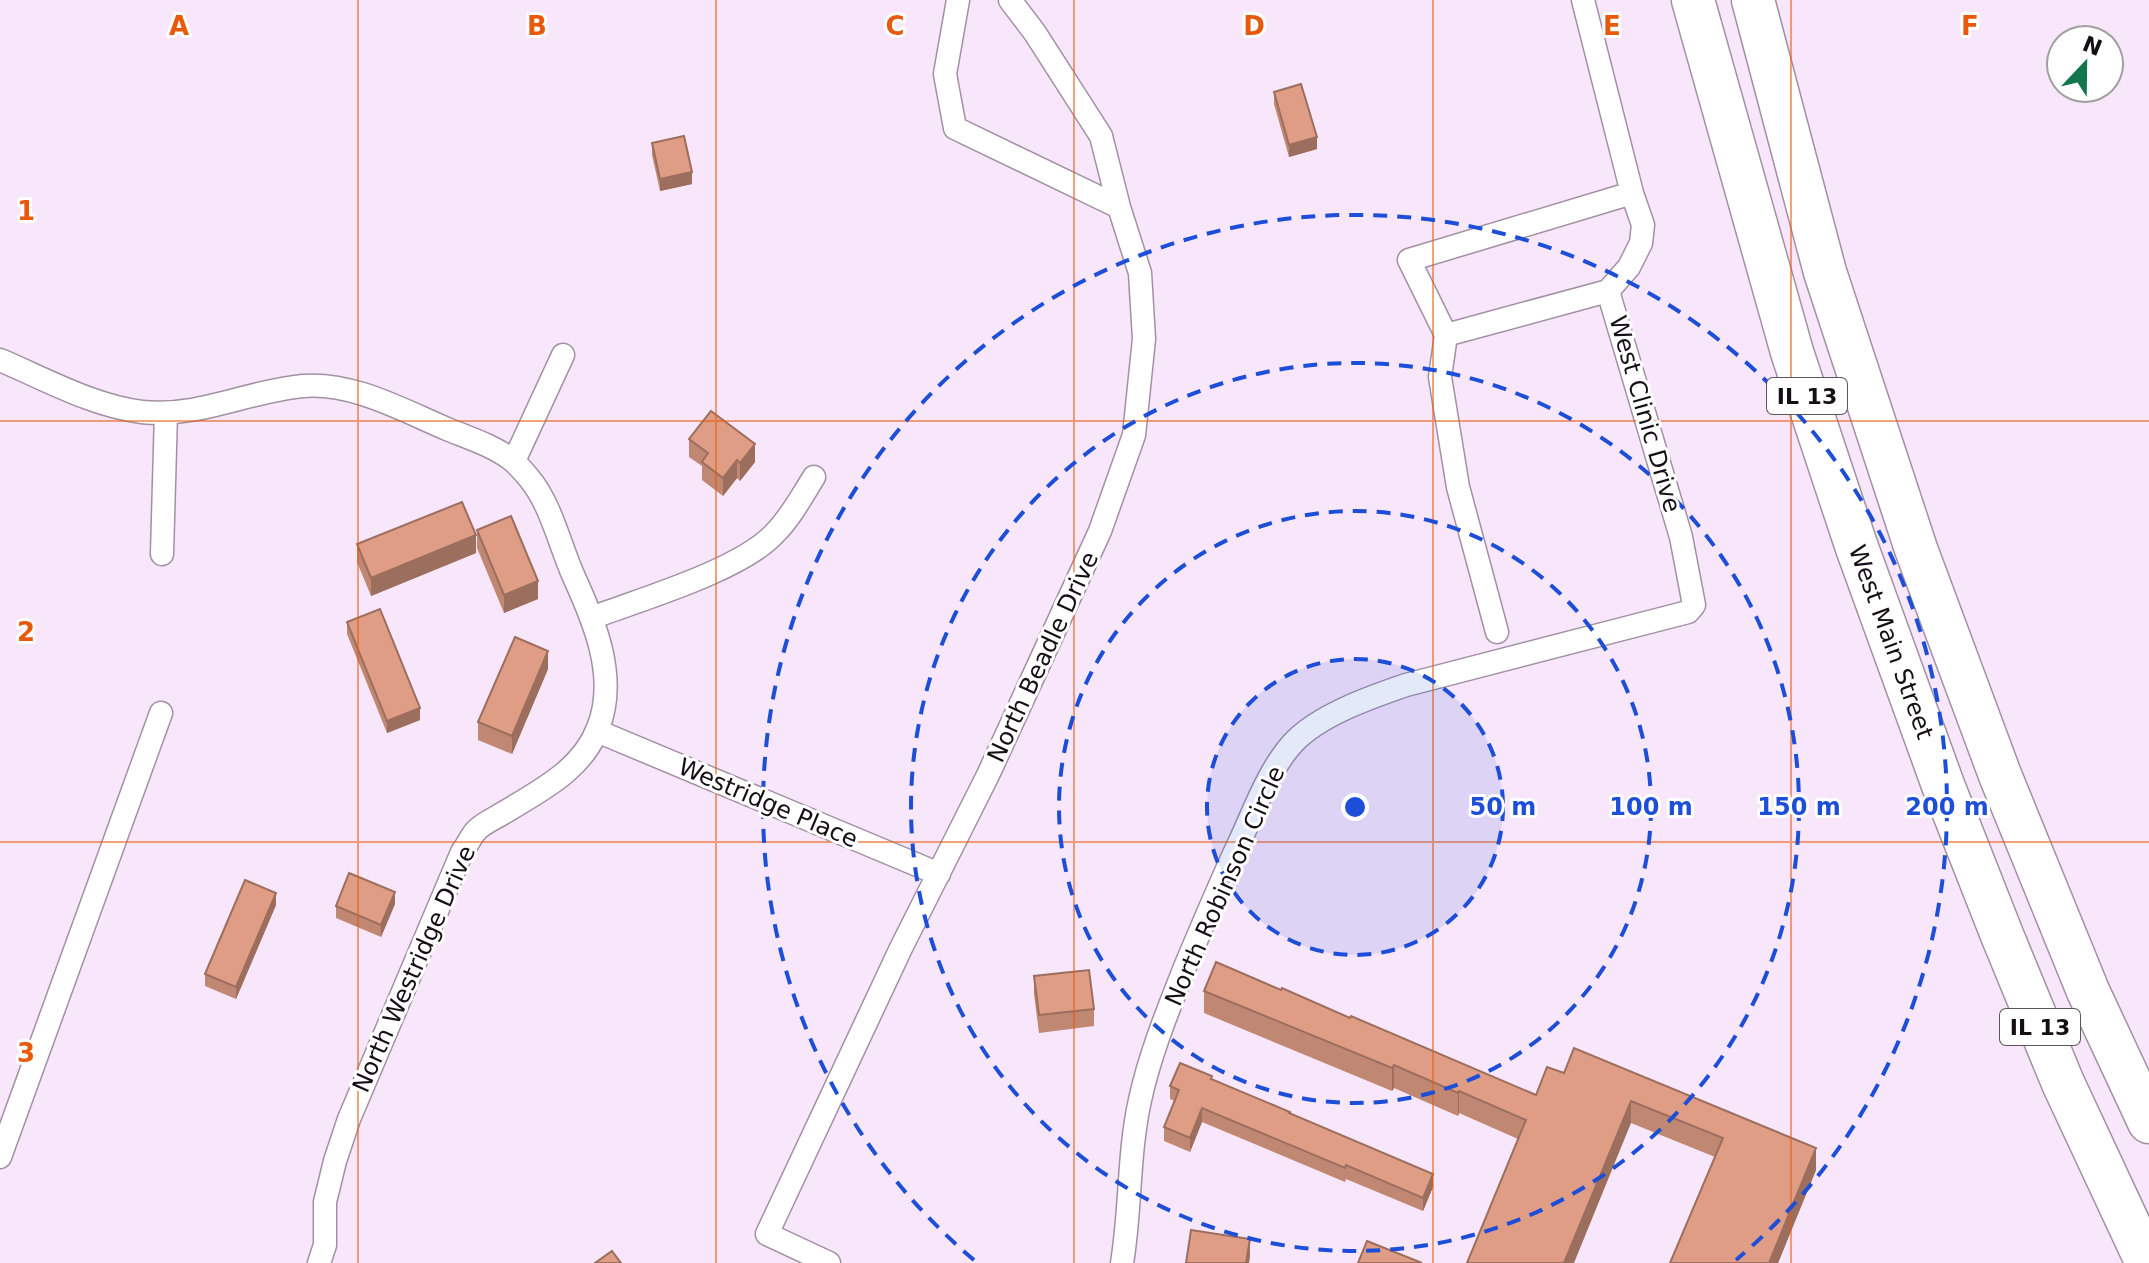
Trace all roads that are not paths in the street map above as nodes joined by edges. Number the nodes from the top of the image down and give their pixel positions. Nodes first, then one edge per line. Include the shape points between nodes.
1 (958, 0) edge
2 (1010, 0) edge
3 (1583, 0) edge
4 (1693, 0) edge
5 (1753, 0) edge
6 (1632, 193) junction
7 (1119, 207) junction
8 (1608, 291) junction
9 (1446, 335) junction
10 (563, 355) dead end
11 (0, 360) edge
12 (166, 413) junction
13 (514, 461) junction
14 (814, 477) dead end
15 (162, 554) dead end
16 (1694, 605) joint
17 (591, 618) junction
18 (1497, 632) dead end
19 (161, 713) dead end
20 (597, 731) junction
21 (939, 874) junction
22 (2149, 1122) edge
23 (0, 1157) edge
24 (319, 1263) edge
25 (829, 1263) edge
26 (1122, 1263) edge
27 (2147, 1263) edge

1 - 7 street via 945,74 955,128
2 - 7 street, North Beadle Drive via 1101,136
3 - 6 street, West Clinic Drive
4 - 27 highway, West Main Street / IL 13 via 1792,352 1856,545 2002,935 2063,1083
5 - 22 highway, IL 13 via 1825,272 1916,549 2088,991
6 - 8 street, West Clinic Drive via 1643,225 1641,243
6 - 9 street via 1409,260
7 - 21 street, North Beadle Drive via 1140,273 1144,339 1134,435 1100,531
8 - 9 street
8 - 16 street, West Clinic Drive via 1681,537
9 - 18 street via 1440,377 1458,487
10 - 13 street
11 - 12 street via 106,403
12 - 13 street, North Westridge Drive via 204,409 272,390 339,388
12 - 15 street
13 - 17 street, North Westridge Drive via 544,503
14 - 17 street via 797,506 761,545 696,578
16 - 26 street, North Robinson Circle via 1688,612 1393,689 1326,718 1293,742 1269,779 1218,888 1160,1030 1131,1151
17 - 20 street, North Westridge Drive via 606,688
19 - 23 street
20 - 21 street, Westridge Place
20 - 24 street, North Westridge Drive via 581,759 479,828 462,852 349,1119 325,1202 325,1245
21 - 25 street, North Beadle Drive via 767,1234

